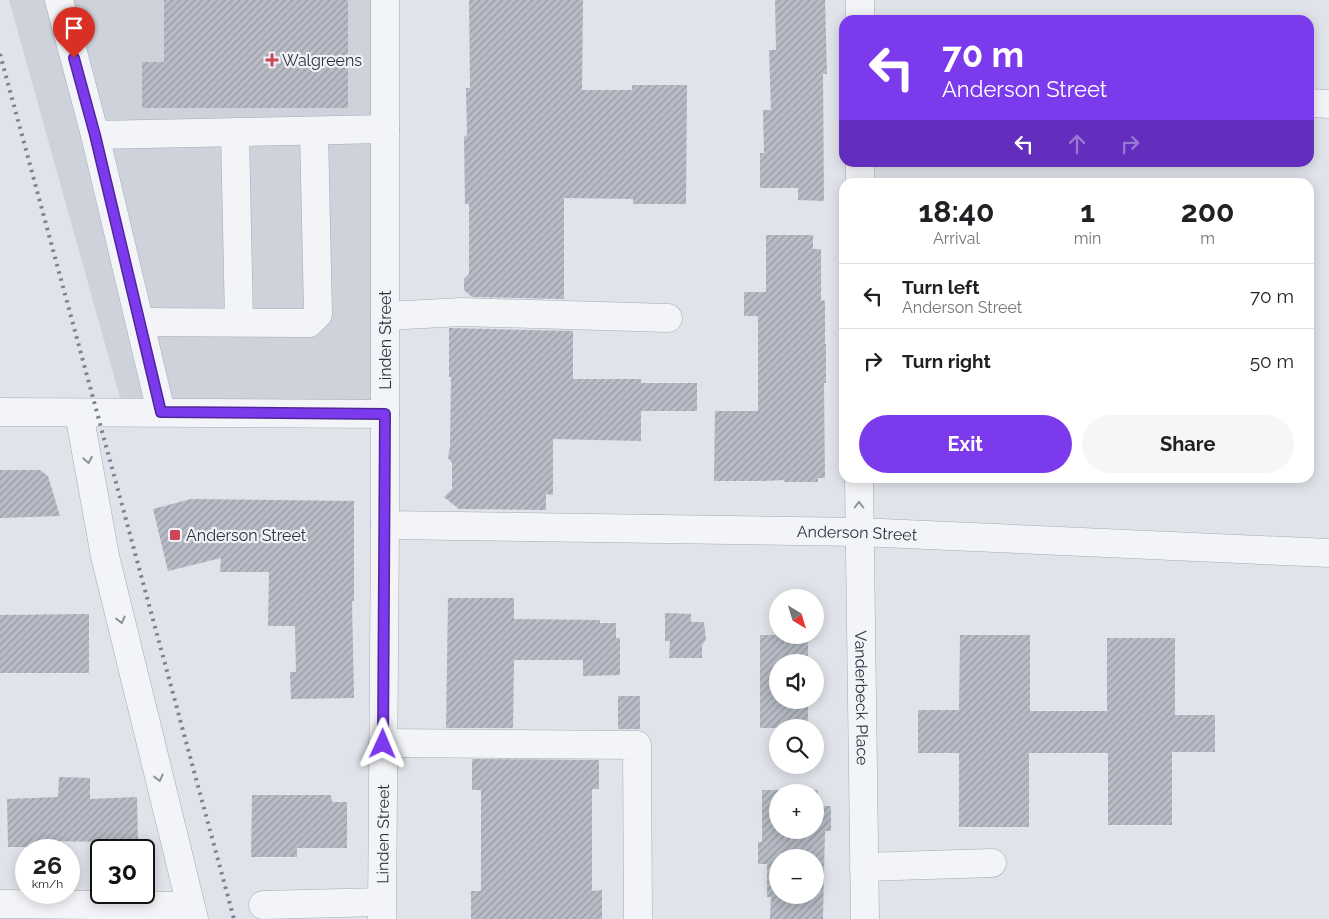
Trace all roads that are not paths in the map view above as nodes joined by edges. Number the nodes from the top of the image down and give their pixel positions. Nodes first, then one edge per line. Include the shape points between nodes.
1 (59, 0) edge
2 (385, 0) edge
3 (860, 0) edge
4 (860, 15) edge
5 (1314, 103) edge
6 (1329, 104) edge
7 (385, 129) junction
8 (314, 130) junction
9 (235, 132) junction
10 (95, 135) junction
11 (385, 316) junction
12 (668, 318) dead end
13 (140, 322) junction
14 (239, 322) junction
15 (0, 412) edge
16 (79, 412) junction
17 (161, 412) junction
18 (385, 414) junction
19 (859, 483) edge
20 (385, 524) junction
21 (859, 532) junction
22 (1329, 553) edge
23 (383, 744) junction
24 (992, 863) dead end
25 (864, 867) junction
26 (0, 904) edge
27 (262, 905) dead end
28 (382, 911) edge
29 (192, 912) edge
30 (638, 919) edge
31 (865, 919) edge

1 - 10 street
2 - 7 street, Linden Street
3 - 4 street
5 - 6 street
7 - 8 street
7 - 11 street, Linden Street
8 - 9 street
8 - 14 street via 318,314 309,323
9 - 10 street
9 - 14 street
10 - 13 street
11 - 12 street via 462,312
11 - 18 street, Linden Street
13 - 14 street
13 - 17 street
15 - 16 street
16 - 17 street
16 -> 29 street via 105,556
17 - 18 street
18 - 20 street, Linden Street
21 -> 19 street, Vanderbeck Place
20 - 21 street, Anderson Street
20 - 23 street, Linden Street
21 - 22 street, Anderson Street
21 - 25 street, Vanderbeck Place
23 - 28 street, Linden Street
23 - 30 street via 637,745
24 - 25 street
25 - 31 street, Vanderbeck Place
26 - 29 street
27 - 28 street

